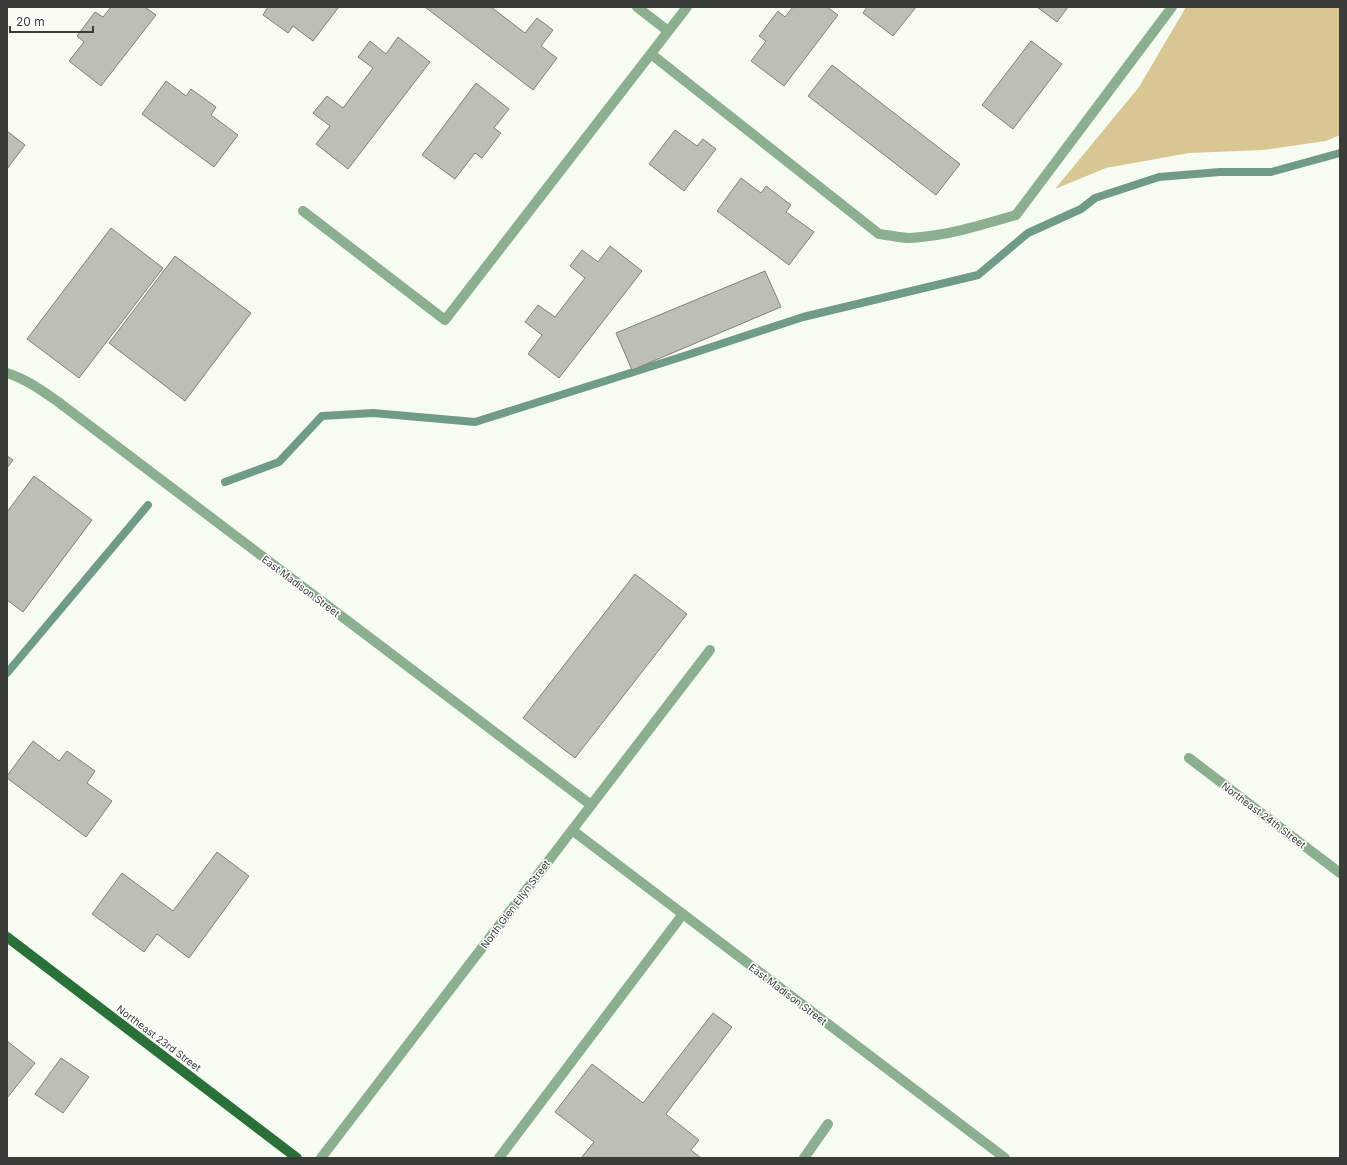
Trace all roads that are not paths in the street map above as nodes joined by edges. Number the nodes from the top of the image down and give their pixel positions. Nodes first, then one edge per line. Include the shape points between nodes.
1 (637, 7) edge
2 (687, 7) edge
3 (1172, 7) edge
4 (668, 31) junction
5 (651, 54) junction
6 (303, 210) dead end
7 (7, 373) edge
8 (710, 650) dead end
9 (1189, 758) dead end
10 (591, 805) junction
11 (572, 830) junction
12 (1340, 873) edge
13 (683, 914) junction
14 (7, 937) edge
15 (828, 1124) dead end
16 (297, 1158) edge
17 (321, 1158) edge
18 (499, 1158) edge
19 (804, 1158) edge
20 (1005, 1158) edge

1 - 4 street
2 - 4 street
3 - 5 street via 1016,215 980,226 909,238 879,234
4 - 5 street
5 - 6 street via 445,320
7 - 10 street, East Madison Street via 32,384 57,400
8 - 10 street, North Glen Ellyn Street
9 - 12 street, Northeast 24th Street
10 - 11 street, North Glen Ellyn Street
11 - 13 street, East Madison Street
11 - 17 street, North Glen Ellyn Street
13 - 18 street
13 - 20 street, East Madison Street
14 - 16 main road, Northeast 23rd Street
15 - 19 street

